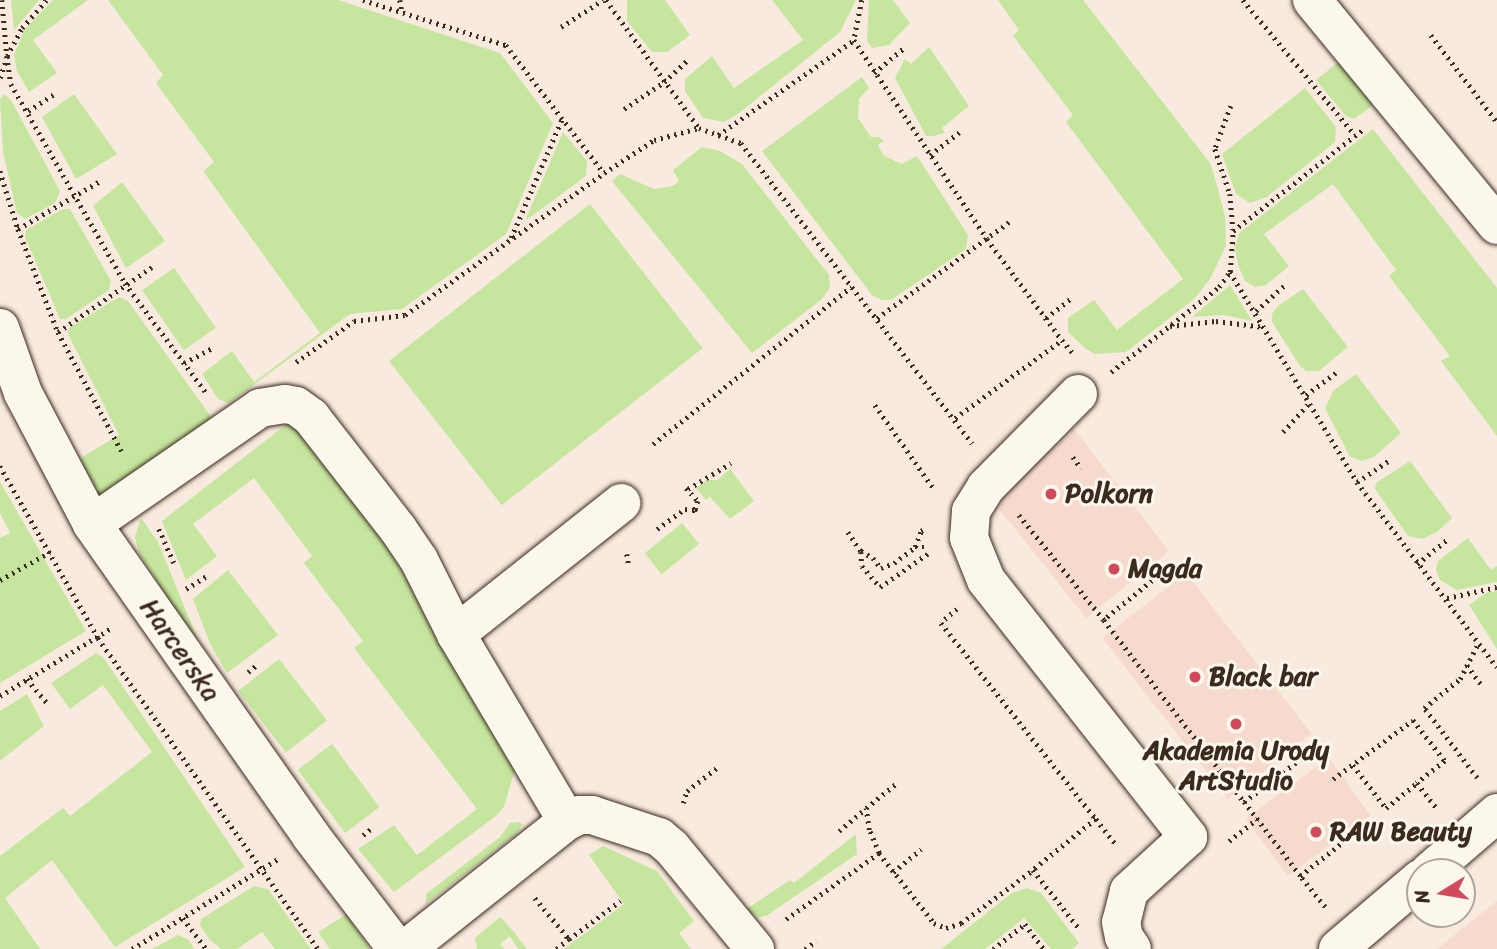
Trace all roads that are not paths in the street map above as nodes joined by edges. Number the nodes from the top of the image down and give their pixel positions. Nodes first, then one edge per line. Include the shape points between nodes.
1 (1312, 0) edge
2 (1497, 225) edge
3 (0, 328) edge
4 (1087, 389) road end
5 (621, 503) dead end
6 (92, 524) junction
7 (456, 634) junction
8 (1490, 799) edge
9 (567, 821) junction
10 (1441, 858) edge
11 (1406, 888) edge
12 (1335, 932) edge
13 (753, 947) edge
14 (397, 949) edge
15 (406, 949) edge
16 (1132, 949) edge

1 - 2 street
3 - 6 street, Harcerska via 23,393
4 - 16 street via 992,481 974,506 969,527 971,549 986,580 1188,837 1126,896 1121,922
5 - 7 street
6 - 7 street via 260,408 296,406 311,417 398,529
6 - 14 street, Harcerska via 311,836
7 - 9 street
8 - 10 street
9 - 13 street via 592,815 659,837
9 - 15 street
11 - 12 street

